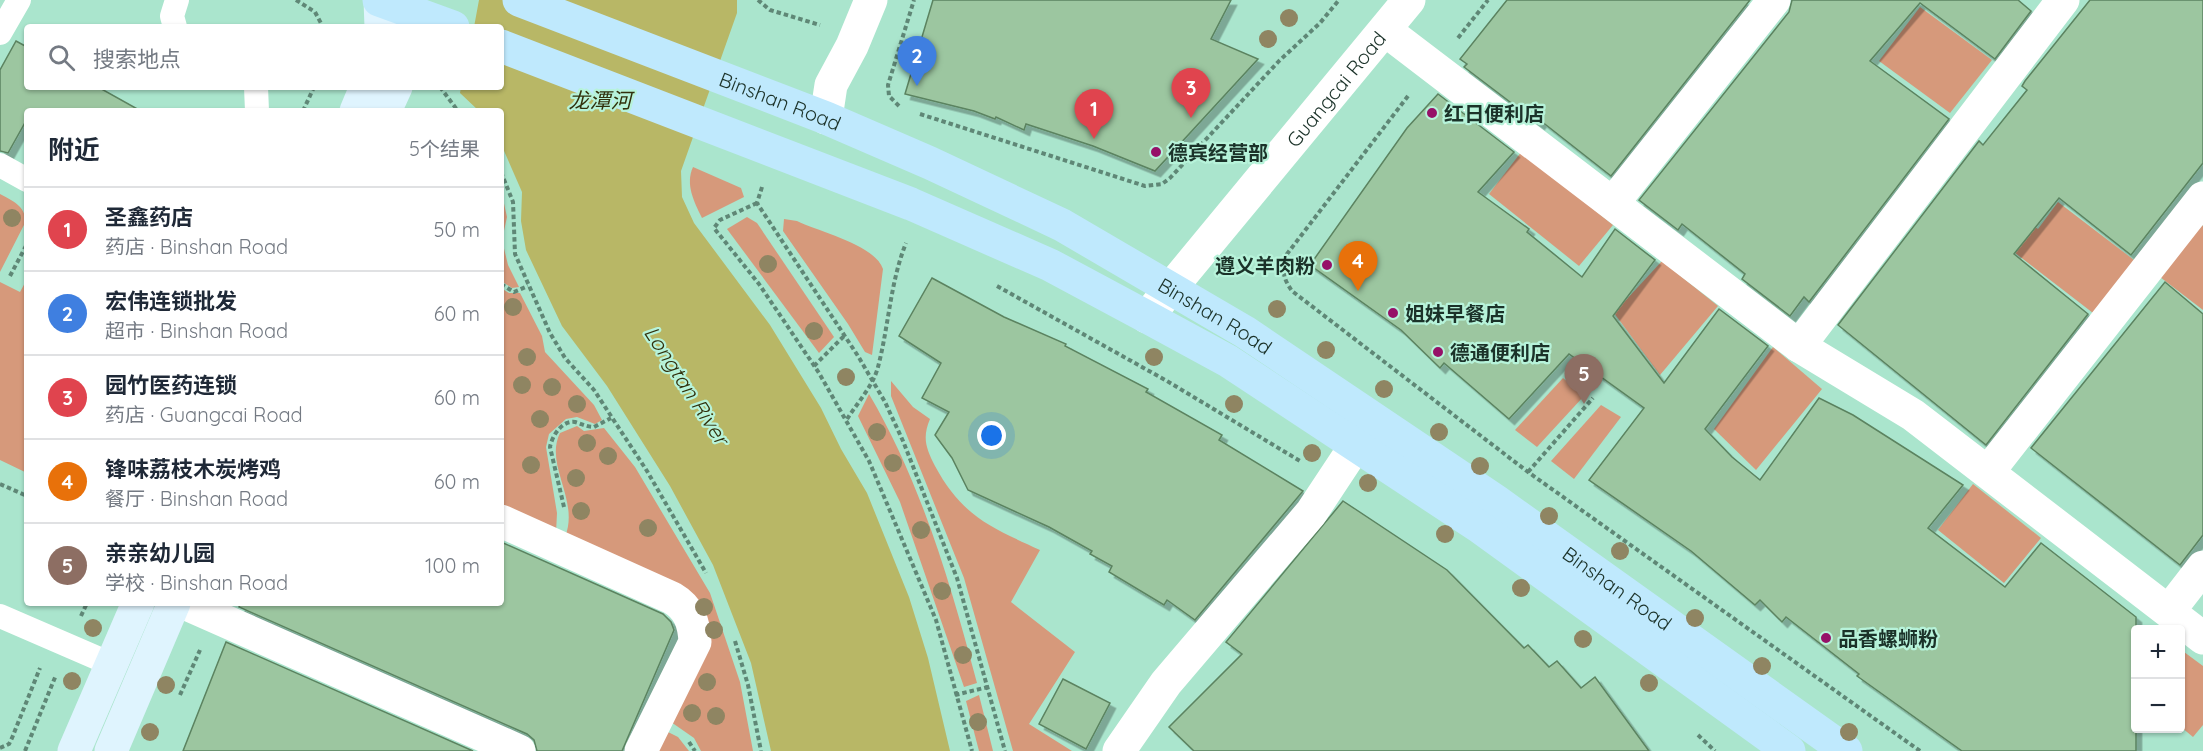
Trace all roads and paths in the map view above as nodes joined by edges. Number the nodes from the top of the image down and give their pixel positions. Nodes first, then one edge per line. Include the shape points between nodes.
1 (19, 0) edge
2 (177, 0) edge
3 (296, 0) edge
4 (380, 0) edge
5 (519, 0) edge
6 (758, 0) edge
7 (871, 0) edge
8 (914, 0) edge
9 (1339, 0) edge
10 (1409, 0) edge
11 (1488, 0) edge
12 (1774, 0) edge
13 (2063, 0) edge
14 (409, 13) edge
15 (175, 24) edge
16 (321, 24) edge
17 (381, 24) edge
18 (443, 24) edge
19 (819, 25) dead end
20 (1385, 30) junction
21 (0, 33) edge
22 (1455, 42) dead end
23 (504, 46) edge
24 (256, 90) edge
25 (313, 90) edge
26 (365, 90) edge
27 (395, 90) edge
28 (442, 90) edge
29 (1411, 92) dead end
30 (257, 108) edge
31 (304, 108) edge
32 (357, 108) edge
33 (386, 108) edge
34 (456, 108) edge
35 (903, 108) dead end
36 (914, 112) dead end
37 (826, 118) junction
38 (0, 165) edge
39 (24, 178) edge
40 (504, 180) edge
41 (763, 183) dead end
42 (2203, 198) edge
43 (757, 203) junction
44 (1614, 203) junction
45 (898, 236) dead end
46 (907, 240) junction
47 (917, 245) dead end
48 (24, 250) edge
49 (10, 276) dead end
50 (989, 282) dead end
51 (504, 286) edge
52 (528, 286) junction
53 (1169, 287) junction
54 (1147, 317) junction
55 (844, 335) junction
56 (1799, 345) junction
57 (814, 366) junction
58 (873, 381) junction
59 (1593, 398) dead end
60 (611, 418) junction
61 (847, 419) junction
62 (1356, 445) junction
63 (1528, 472) junction
64 (1988, 472) junction
65 (1334, 479) junction
66 (0, 484) edge
67 (24, 495) edge
68 (504, 522) edge
69 (556, 545) junction
70 (2203, 567) edge
71 (709, 580) dead end
72 (137, 606) edge
73 (173, 606) edge
74 (190, 606) edge
75 (2169, 611) junction
76 (0, 616) edge
77 (214, 618) junction
78 (51, 638) junction
79 (734, 638) dead end
80 (2203, 638) edge
81 (111, 664) junction
82 (988, 687) junction
83 (955, 695) junction
84 (177, 700) dead end
85 (1692, 730) dead end
86 (0, 748) edge
87 (74, 751) edge
88 (111, 751) edge
89 (519, 751) edge
90 (641, 751) edge
91 (761, 751) edge
92 (972, 751) edge
93 (1005, 751) edge
94 (1119, 751) edge
95 (1715, 751) edge
96 (1790, 751) edge
97 (1846, 751) edge
98 (1920, 751) edge

1 - 21 lane
2 - 15 lane via 172,16
3 - 16 path via 315,12
4 - 14 main road
4 - 17 main road
5 - 37 main road, Binshan Road
6 - 19 path via 767,9
7 - 37 street via 831,85
8 - 35 path via 888,85 889,96
9 - 36 path via 1170,178 1154,186
10 - 20 street, Guangcai Road
11 - 22 path
12 - 44 street
13 - 56 street
14 - 18 main road
20 - 44 street
20 - 53 street, Guangcai Road
23 - 54 main road, Binshan Road via 911,204 1040,260
24 - 30 lane
25 - 31 path
26 - 32 main road
27 - 33 main road
28 - 34 path
29 - 63 path via 1287,254 1282,269 1285,281 1292,291
37 - 53 main road, Binshan Road via 1062,225
38 - 39 lane
40 - 52 path via 513,202 515,254
41 - 43 path
42 - 64 street
43 - 55 path
43 - 57 path via 720,220 714,228 759,284
44 - 56 street
45 - 46 path
46 - 47 path
46 - 58 path via 895,273
48 - 49 path
50 - 65 path
51 - 52 path via 514,292
52 - 60 path via 556,344 594,390
53 - 54 street, Guangcai Road
53 - 97 main road, Binshan Road via 1245,332 1486,494
54 - 62 main road, Binshan Road via 1228,361
55 - 57 path
55 - 58 path
56 - 64 street via 1913,415
57 - 61 path
58 - 61 path
58 - 82 path via 903,441 957,578
59 - 63 path
60 - 69 path via 594,427 568,423 551,439 564,506
60 - 71 path via 664,498
61 - 83 path via 893,515 936,620
62 - 65 street
62 - 96 main road, Binshan Road via 1478,526
63 - 98 path
64 - 75 street
65 - 94 street via 1311,513 1166,683
66 - 67 path
68 - 69 street
69 - 90 street via 683,604 695,627 695,642
70 - 75 street
72 - 81 main road
73 - 88 main road
74 - 77 street
75 - 80 street
76 - 78 lane
77 - 84 path
77 - 89 street
78 - 81 lane
78 - 86 path via 12,738
79 - 91 path
81 - 87 main road
82 - 83 path
82 - 93 path
83 - 92 path
85 - 95 path

